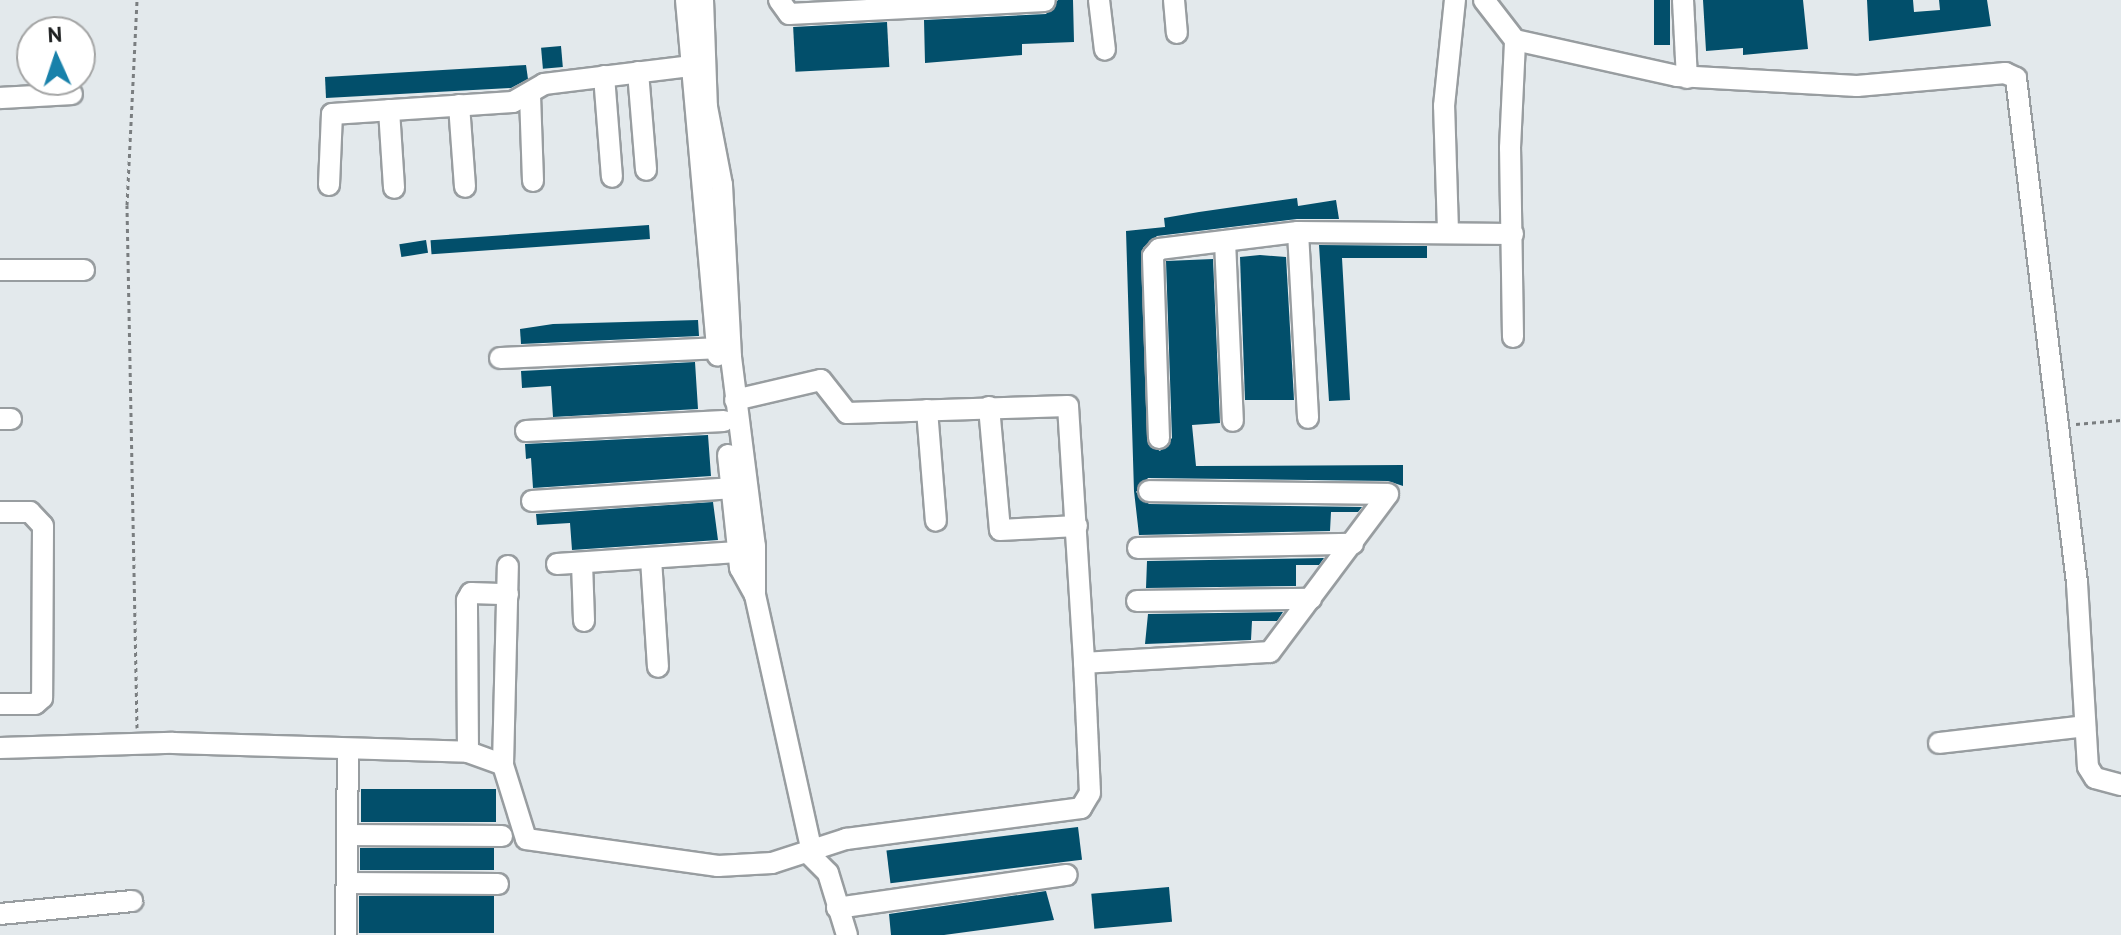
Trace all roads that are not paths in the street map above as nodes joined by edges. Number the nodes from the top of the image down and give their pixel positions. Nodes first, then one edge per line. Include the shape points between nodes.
1 (686, 0) edge
2 (703, 0) edge
3 (779, 0) edge
4 (1099, 0) edge
5 (1174, 0) edge
6 (1190, 0) edge
7 (1455, 0) edge
8 (1484, 0) edge
9 (1683, 0) edge
10 (1045, 1) edge
11 (942, 3) edge
12 (1177, 33) dead end
13 (1515, 40) junction
14 (1105, 50) dead end
15 (690, 66) junction
16 (638, 72) junction
17 (604, 76) junction
18 (1687, 78) junction
19 (530, 95) junction
20 (36, 96) edge
21 (0, 98) edge
22 (459, 105) junction
23 (389, 110) junction
24 (646, 170) dead end
25 (612, 177) dead end
26 (533, 181) dead end
27 (329, 185) dead end
28 (465, 187) dead end
29 (394, 188) dead end
30 (1448, 231) junction
31 (1298, 232) junction
32 (1513, 234) junction
33 (1225, 241) junction
34 (0, 270) edge
35 (84, 270) dead end
36 (1513, 337) dead end
37 (717, 348) junction
38 (500, 358) dead end
39 (735, 400) junction
40 (989, 407) junction
41 (927, 410) junction
42 (1308, 418) dead end
43 (724, 421) junction
44 (1233, 421) dead end
45 (526, 431) dead end
46 (1159, 438) dead end
47 (731, 488) junction
48 (1149, 491) dead end
49 (532, 501) dead end
50 (0, 512) edge
51 (936, 521) dead end
52 (1077, 526) junction
53 (1353, 544) junction
54 (1138, 548) dead end
55 (738, 552) junction
56 (651, 559) junction
57 (582, 563) junction
58 (557, 564) dead end
59 (508, 566) dead end
60 (508, 594) junction
61 (755, 595) junction
62 (1311, 599) junction
63 (1137, 601) dead end
64 (584, 621) dead end
65 (1084, 663) junction
66 (658, 667) dead end
67 (0, 704) edge
68 (2085, 726) junction
69 (1939, 743) dead end
70 (0, 748) edge
71 (348, 750) junction
72 (468, 752) junction
73 (503, 765) junction
74 (2121, 785) edge
75 (347, 835) junction
76 (502, 836) dead end
77 (809, 850) junction
78 (1067, 875) dead end
79 (347, 883) junction
80 (498, 884) dead end
81 (132, 901) dead end
82 (837, 908) junction
83 (0, 914) edge
84 (346, 935) edge
85 (847, 935) edge

1 - 15 street
2 - 39 street via 707,107 722,185
3 - 11 street via 789,14
4 - 14 street
5 - 6 street
5 - 12 street
7 - 30 street via 1444,106
8 - 13 street
9 - 18 street
10 - 11 street
13 - 18 street
13 - 32 street
15 - 16 street
15 - 37 street
16 - 17 street
16 - 24 street
17 - 19 street via 544,84
17 - 25 street
18 - 68 street via 1857,86 2005,73 2016,78 2077,583
19 - 22 street via 513,102
19 - 26 street
20 - 21 street
22 - 23 street
22 - 28 street
23 - 27 street via 329,116
23 - 29 street
30 - 31 street
30 - 32 street
31 - 33 street
31 - 42 street
32 - 36 street
33 - 44 street
33 - 46 street via 1159,249 1153,256
34 - 35 street
37 - 38 street
37 - 43 street
39 - 41 street via 821,380 847,413
39 - 61 street via 755,546
40 - 41 street
40 - 52 street via 1068,406
40 - 52 street via 1000,530
41 - 51 street
43 - 45 street
43 - 47 street
47 - 49 street
47 - 55 street
48 - 53 street via 1383,490 1386,500
50 - 67 street via 30,512 43,526 42,698 35,704
52 - 65 street
53 - 54 street
53 - 62 street
55 - 56 street
55 - 61 street via 745,582
56 - 57 street
56 - 66 street
57 - 58 street
57 - 64 street
59 - 60 street
60 - 72 street via 471,593 467,600
60 - 73 street
61 - 77 street
62 - 63 street
62 - 65 street via 1264,655
65 - 77 street via 1090,793 1081,808
68 - 69 street
68 - 74 street via 2088,767 2095,778
70 - 71 street via 137,744
71 - 72 street
71 - 75 street
72 - 73 street
73 - 77 street via 522,835 535,842 718,866 772,863
75 - 76 street
75 - 79 street
77 - 82 street via 828,873
78 - 82 street
79 - 80 street
79 - 84 street
81 - 83 street
82 - 85 street

